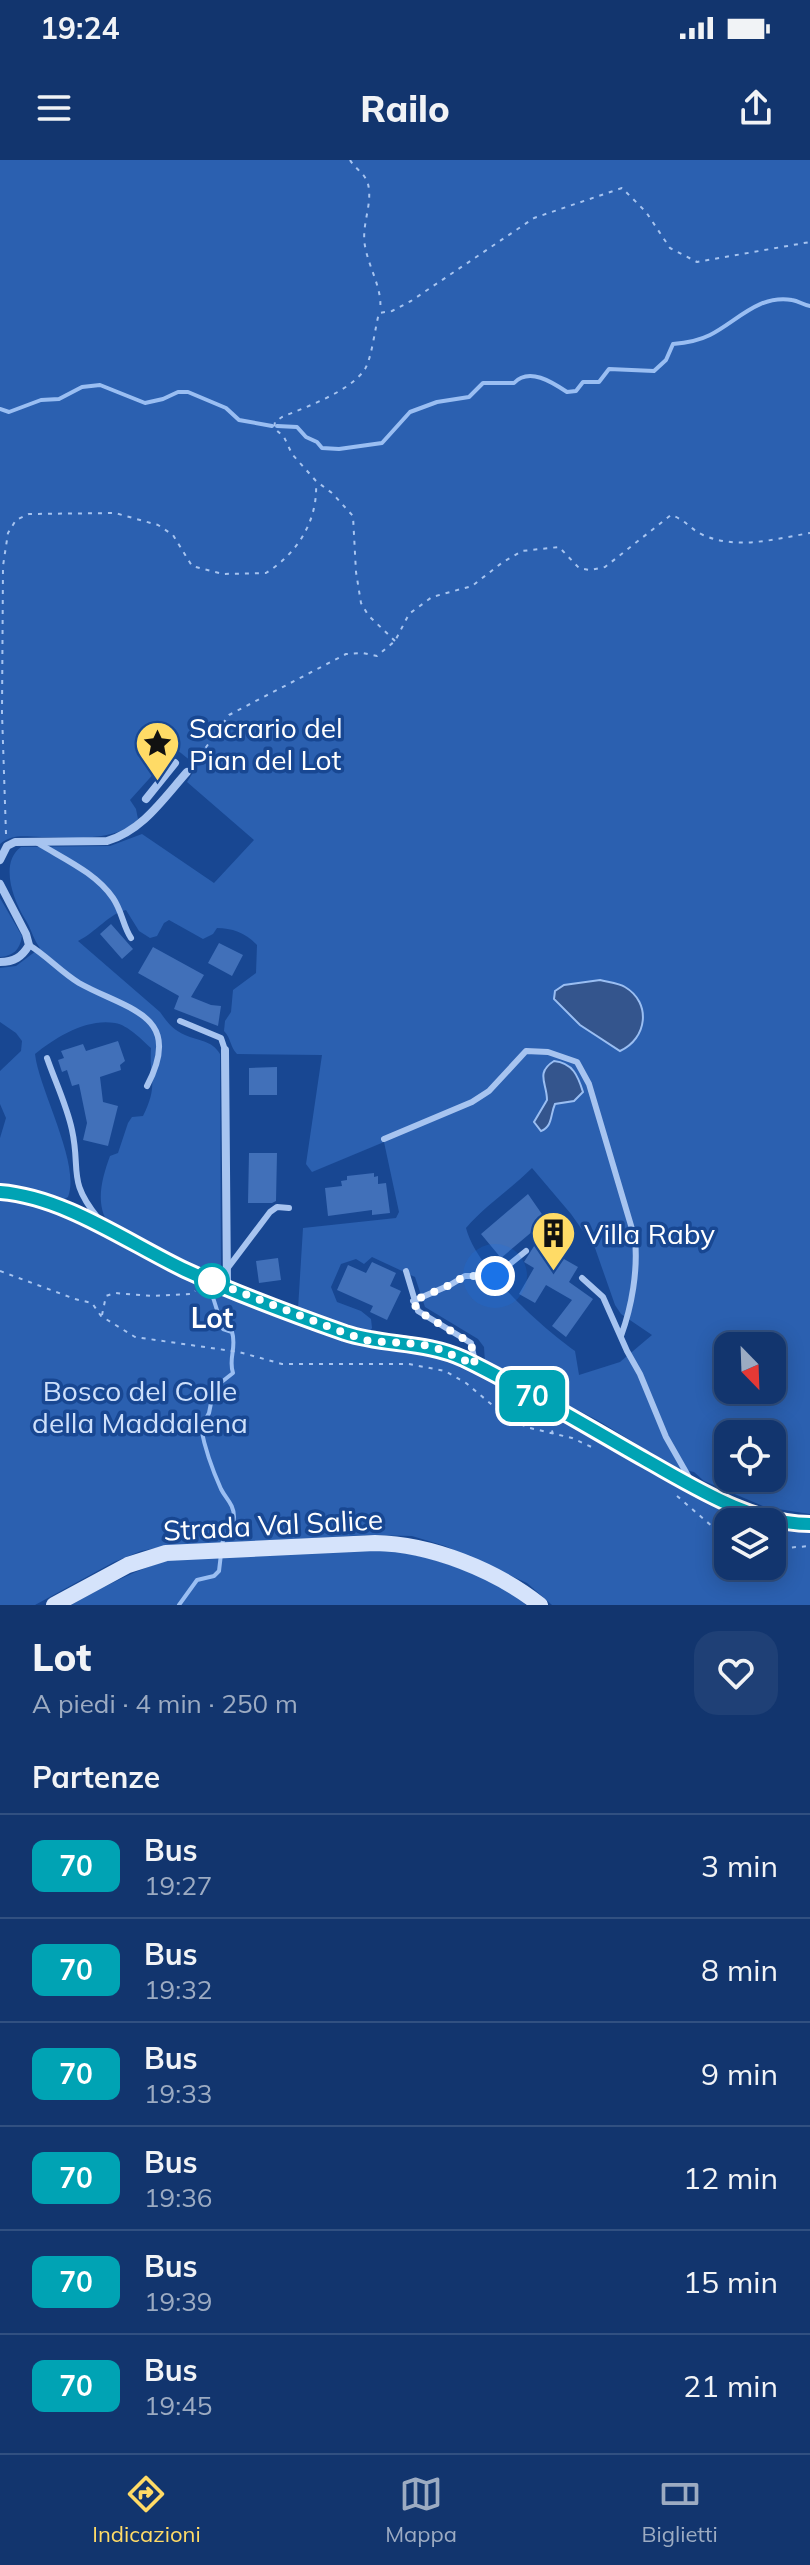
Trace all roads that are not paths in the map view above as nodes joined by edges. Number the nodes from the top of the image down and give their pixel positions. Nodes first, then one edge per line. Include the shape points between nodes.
1 (175, 763) dead end
2 (187, 772) road end
3 (146, 799) dead end
4 (35, 841) junction
5 (0, 860) edge
6 (0, 884) edge
7 (131, 938) dead end
8 (29, 945) junction
9 (0, 962) edge
10 (180, 1021) dead end
11 (225, 1050) joint
12 (47, 1058) dead end
13 (147, 1086) dead end
14 (384, 1139) dead end
15 (0, 1192) edge
16 (289, 1208) dead end
17 (105, 1227) junction
18 (526, 1251) dead end
19 (227, 1269) junction
20 (406, 1271) dead end
21 (582, 1278) dead end
22 (227, 1287) junction
23 (413, 1301) junction
24 (621, 1336) junction
25 (475, 1365) junction
26 (695, 1488) junction
27 (810, 1524) edge
28 (54, 1605) edge
29 (540, 1605) edge

1 - 3 street
2 - 4 street via 140,825 120,837
4 - 5 street via 7,846
4 - 7 lane via 103,886 120,909
6 - 8 street
8 - 9 street via 19,958
8 - 13 lane via 78,982 145,1016 161,1045
10 - 11 lane via 221,1038
11 - 19 street
12 - 17 lane via 73,1133 80,1193
14 - 24 lane via 472,1102 526,1051 577,1062 600,1116 635,1239 637,1258
15 - 17 street via 37,1200
16 - 19 lane via 270,1212
17 - 22 street
18 - 23 lane via 495,1276 465,1276
19 - 22 street
20 - 23 lane
21 - 24 lane via 603,1297
22 - 25 street via 369,1341 420,1344
23 - 25 lane via 418,1311 471,1343
24 - 26 lane
25 - 26 street
26 - 27 street via 769,1518
28 - 29 street, Strada Val Salice via 128,1565 166,1553 335,1544 397,1544 438,1552 511,1585

